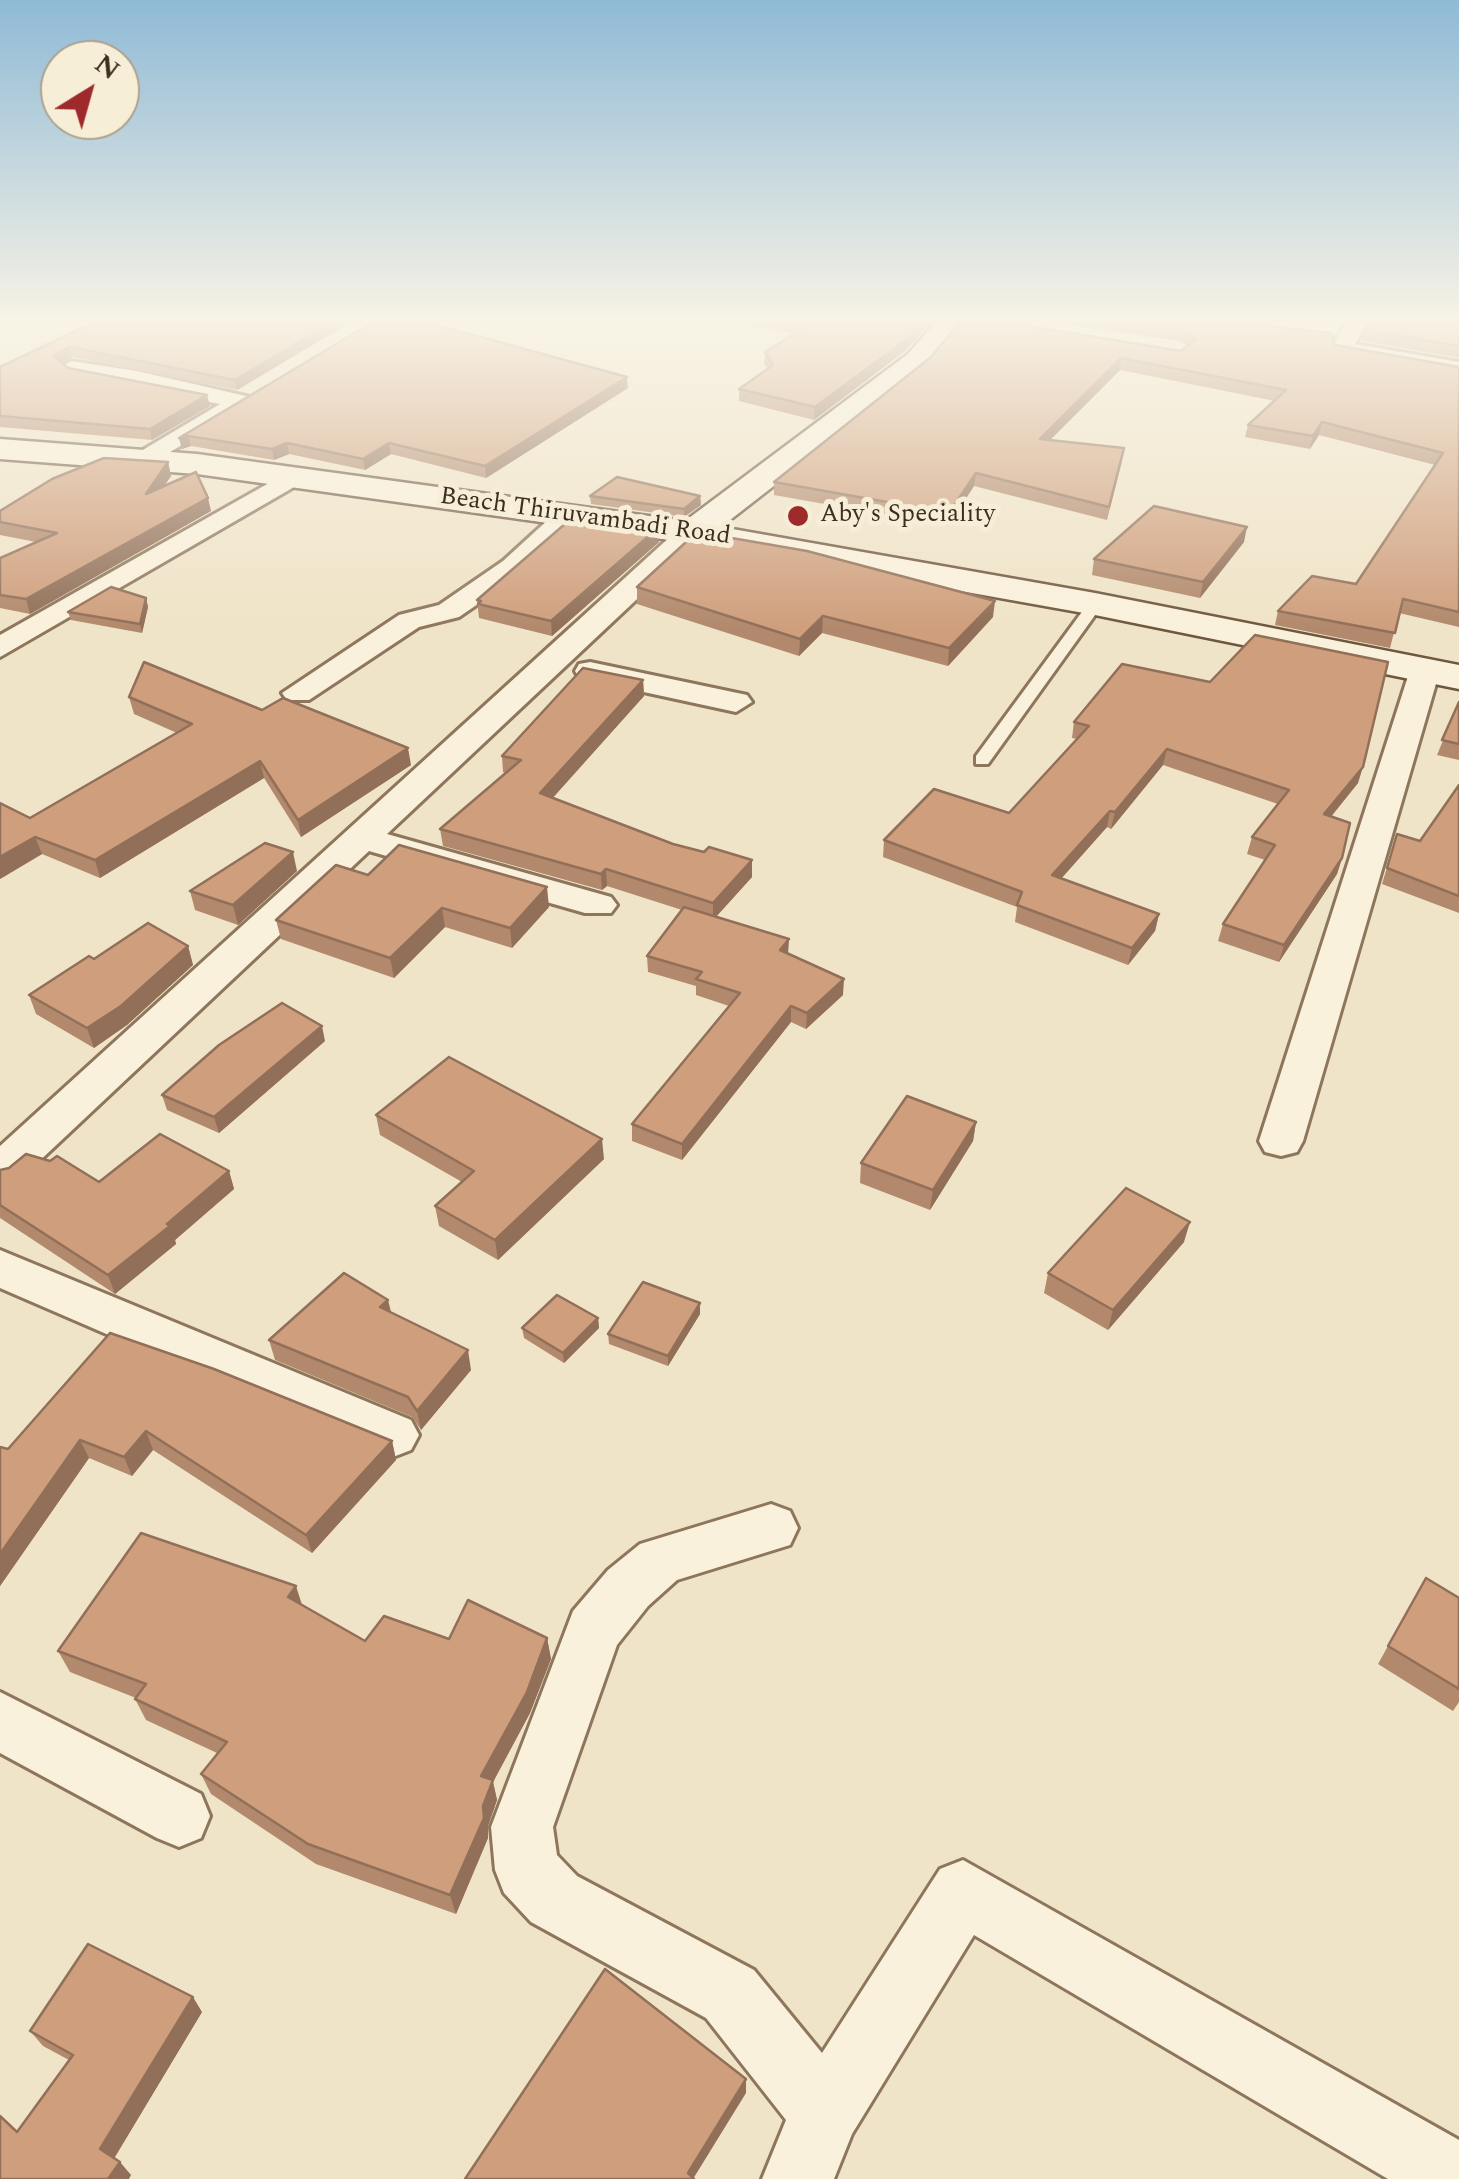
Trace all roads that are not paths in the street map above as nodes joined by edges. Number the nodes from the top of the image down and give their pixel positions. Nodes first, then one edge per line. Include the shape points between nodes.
1 (205, 424) edge
2 (834, 424) edge
3 (0, 450) edge
4 (146, 459) junction
5 (292, 478) junction
6 (570, 514) junction
7 (692, 532) junction
8 (1095, 604) junction
9 (0, 648) edge
10 (550, 663) junction
11 (1442, 673) edge
12 (298, 693) dead end
13 (736, 702) dead end
14 (982, 760) dead end
15 (361, 838) junction
16 (598, 905) dead end
17 (1281, 1141) dead end
18 (0, 1172) edge
19 (0, 1268) edge
20 (393, 1435) dead end
21 (771, 1528) dead end
22 (0, 1721) edge
23 (179, 1816) dead end
24 (825, 2112) junction
25 (798, 2179) edge
26 (1457, 2179) edge

1 - 4 street
2 - 7 main road
3 - 4 main road, Beach Thiruvambadi Road
4 - 5 main road, Beach Thiruvambadi Road
5 - 6 main road, Beach Thiruvambadi Road
5 - 9 street
6 - 7 main road, Beach Thiruvambadi Road
6 - 12 street via 513,567 449,611 410,621
7 - 8 main road, Beach Thiruvambadi Road
7 - 10 street
8 - 11 main road, Beach Thiruvambadi Road
8 - 14 lane
10 - 13 street
10 - 15 street
11 - 17 street
15 - 16 street
15 - 18 street
19 - 20 street
21 - 24 street via 660,1561 628,1588 594,1630 522,1828 526,1870 554,1899 730,1994
22 - 23 street
24 - 25 street
24 - 26 street via 963,1892

